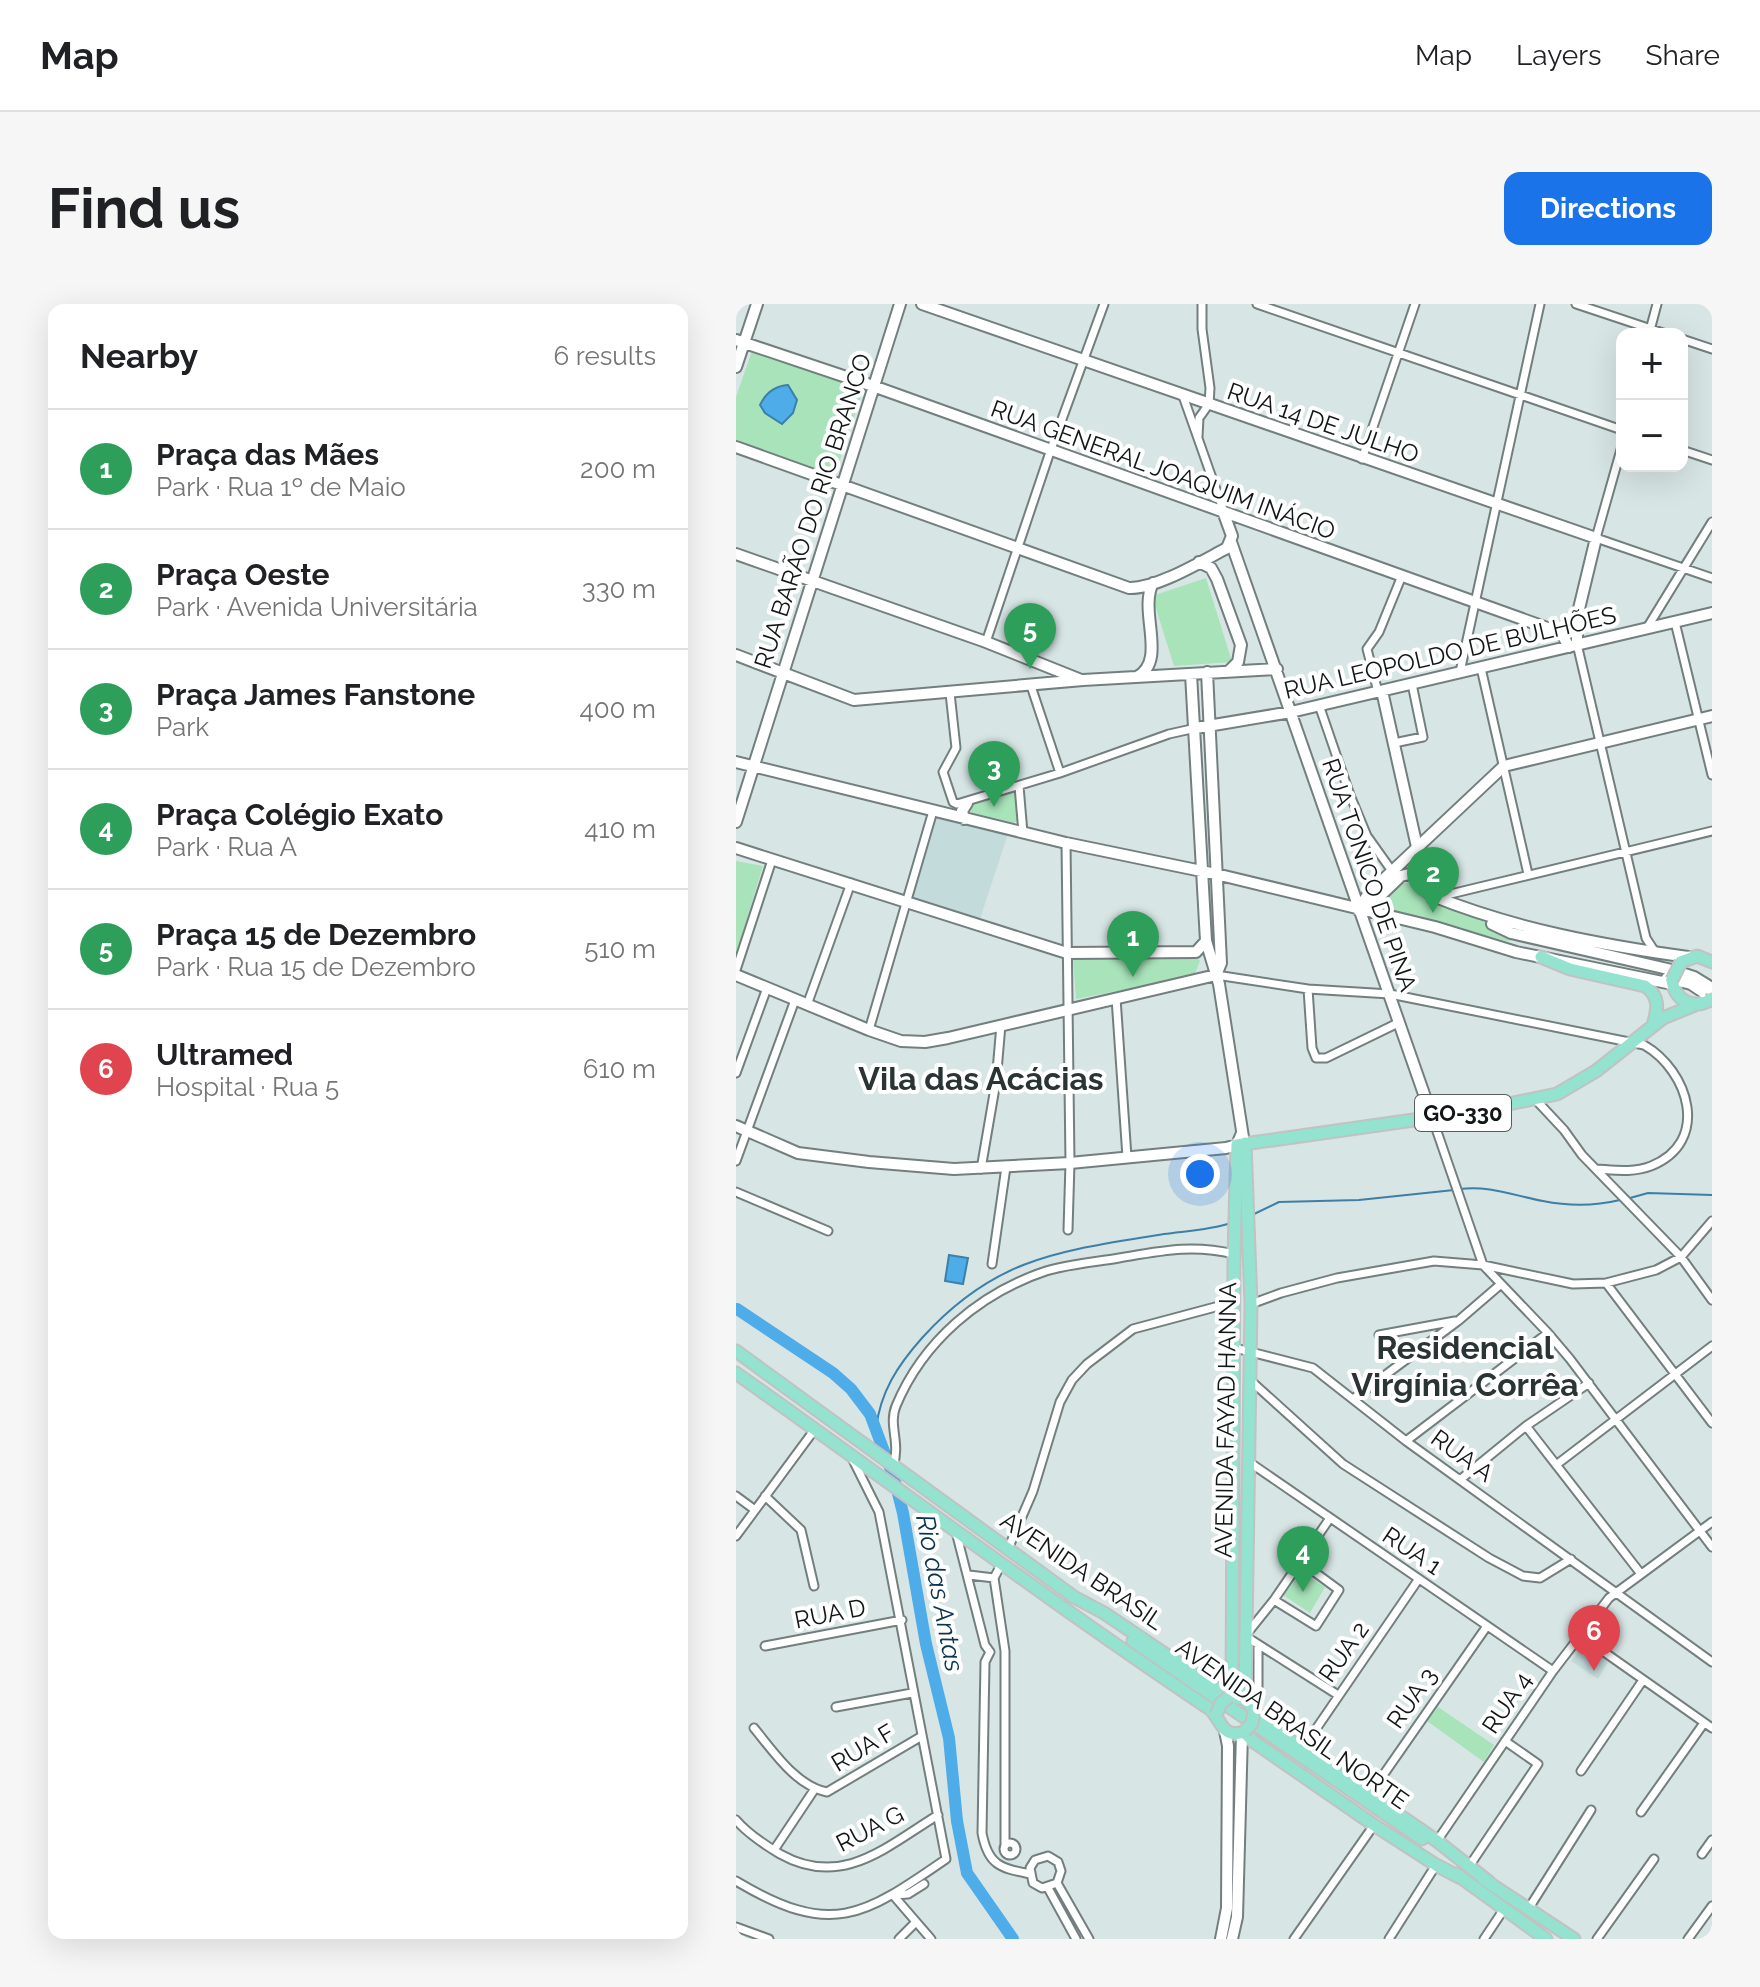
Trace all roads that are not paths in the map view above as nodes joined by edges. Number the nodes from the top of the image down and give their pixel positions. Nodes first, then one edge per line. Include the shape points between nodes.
1 (757, 304) edge
2 (900, 304) edge
3 (922, 304) edge
4 (1104, 304) edge
5 (1202, 304) edge
6 (1257, 304) edge
7 (1415, 304) edge
8 (1540, 304) edge
9 (1576, 304) edge
10 (1657, 304) edge
11 (1280, 308) edge
12 (1639, 328) edge
13 (1651, 328) edge
14 (740, 341) edge
15 (1688, 341) edge
16 (1712, 349) edge
17 (1398, 352) junction
18 (1084, 359) junction
19 (736, 367) edge
20 (873, 386) junction
21 (1521, 395) junction
22 (1183, 396) junction
23 (1209, 404) junction
24 (1616, 428) edge
25 (1198, 437) junction
26 (736, 447) edge
27 (1050, 452) junction
28 (1688, 452) edge
29 (1362, 459) junction
30 (1712, 460) edge
31 (1616, 467) edge
32 (843, 485) junction
33 (1497, 503) junction
34 (1224, 514) junction
35 (1712, 522) edge
36 (1596, 538) junction
37 (1231, 542) junction
38 (1018, 548) junction
39 (1219, 552) junction
40 (736, 554) edge
41 (1199, 562) junction
42 (1684, 568) junction
43 (1401, 578) junction
44 (1712, 578) edge
45 (1217, 579) junction
46 (1245, 579) junction
47 (812, 583) junction
48 (1153, 583) junction
49 (1475, 603) junction
50 (1712, 613) edge
51 (1675, 622) junction
52 (1647, 628) junction
53 (986, 642) junction
54 (1573, 646) junction
55 (736, 655) edge
56 (1152, 657) junction
57 (1481, 668) junction
58 (1277, 669) junction
59 (1228, 671) junction
60 (1207, 672) junction
61 (1460, 672) junction
62 (783, 673) junction
63 (1191, 674) junction
64 (1173, 675) junction
65 (1130, 678) junction
66 (1083, 680) junction
67 (1412, 684) junction
68 (1031, 686) junction
69 (1380, 691) junction
70 (950, 693) junction
71 (1319, 705) junction
72 (1291, 712) junction
73 (1712, 716) edge
74 (1699, 719) junction
75 (1211, 726) junction
76 (1196, 728) junction
77 (1394, 743) junction
78 (1600, 743) junction
79 (736, 762) edge
80 (1504, 766) junction
81 (753, 767) junction
82 (1060, 773) junction
83 (1712, 775) edge
84 (1019, 786) junction
85 (953, 802) junction
86 (967, 803) junction
87 (936, 812) junction
88 (964, 819) junction
89 (736, 822) edge
90 (1712, 831) edge
91 (1023, 833) junction
92 (1066, 843) junction
93 (1417, 847) junction
94 (736, 848) edge
95 (1626, 851) junction
96 (772, 860) junction
97 (1201, 871) junction
98 (1392, 871) junction
99 (1216, 874) junction
100 (1528, 874) junction
101 (1422, 881) junction
102 (851, 883) junction
103 (1436, 898) junction
104 (907, 901) junction
105 (1358, 910) junction
106 (1477, 914) junction
107 (1206, 941) junction
108 (1484, 943) junction
109 (1196, 952) junction
110 (1067, 953) junction
111 (1657, 953) junction
112 (1541, 957) junction
113 (1710, 959) edge
114 (1684, 960) junction
115 (736, 972) edge
116 (1216, 975) junction
117 (1201, 978) junction
118 (1673, 984) junction
119 (767, 988) junction
120 (1308, 989) junction
121 (1390, 994) junction
122 (1116, 998) junction
123 (795, 1000) junction
124 (1708, 1001) edge
125 (807, 1005) junction
126 (1068, 1008) junction
127 (1658, 1022) junction
128 (1398, 1023) junction
129 (1001, 1025) junction
130 (869, 1030) junction
131 (1633, 1043) junction
132 (736, 1073) edge
133 (1535, 1099) junction
134 (1432, 1117) junction
135 (736, 1126) edge
136 (748, 1131) junction
137 (1241, 1140) junction
138 (1127, 1157) junction
139 (736, 1161) edge
140 (1070, 1163) junction
141 (1006, 1167) junction
142 (981, 1169) junction
143 (1596, 1169) junction
144 (736, 1192) edge
145 (1712, 1221) edge
146 (1068, 1230) dead end
147 (828, 1231) dead end
148 (1234, 1254) junction
149 (1681, 1257) junction
150 (992, 1264) dead end
151 (1483, 1265) junction
152 (1606, 1283) junction
153 (1501, 1284) junction
154 (1712, 1300) edge
155 (1235, 1302) junction
156 (1251, 1304) junction
157 (1458, 1321) junction
158 (1548, 1333) junction
159 (1379, 1335) dead end
160 (1712, 1346) edge
161 (1235, 1348) junction
162 (1249, 1351) junction
163 (739, 1355) edge
164 (736, 1373) edge
165 (1676, 1375) junction
166 (1250, 1380) junction
167 (1589, 1383) junction
168 (1353, 1399) junction
169 (1617, 1419) junction
170 (1712, 1423) edge
171 (1526, 1426) junction
172 (815, 1429) junction
173 (1406, 1441) junction
174 (851, 1456) junction
175 (1249, 1462) junction
176 (1556, 1465) junction
177 (893, 1466) junction
178 (884, 1479) junction
179 (1461, 1479) junction
180 (872, 1494) junction
181 (736, 1496) edge
182 (765, 1496) junction
183 (755, 1510) junction
184 (1330, 1518) junction
185 (1247, 1520) junction
186 (1233, 1521) junction
187 (1712, 1522) edge
188 (1700, 1531) junction
189 (956, 1532) junction
190 (736, 1536) edge
191 (1712, 1547) edge
192 (1008, 1549) junction
193 (1571, 1559) junction
194 (1301, 1562) junction
195 (1002, 1563) junction
196 (1641, 1574) junction
197 (969, 1575) junction
198 (994, 1578) junction
199 (1418, 1580) junction
200 (814, 1586) dead end
201 (1616, 1593) junction
202 (1074, 1597) junction
203 (1274, 1600) junction
204 (1075, 1613) junction
205 (902, 1620) junction
206 (1487, 1626) junction
207 (1580, 1635) junction
208 (1245, 1636) junction
209 (1258, 1645) junction
210 (765, 1646) dead end
211 (1005, 1651) junction
212 (990, 1652) junction
213 (1712, 1662) edge
214 (1553, 1671) junction
215 (1643, 1680) junction
216 (912, 1693) junction
217 (1338, 1695) junction
218 (1230, 1697) junction
219 (1250, 1706) junction
220 (836, 1707) dead end
221 (1216, 1715) junction
222 (1704, 1723) junction
223 (754, 1728) dead end
224 (1712, 1728) edge
225 (1225, 1731) junction
226 (1243, 1732) junction
227 (922, 1736) junction
228 (1505, 1741) junction
229 (1303, 1748) junction
230 (1581, 1771) dead end
231 (814, 1790) junction
232 (1370, 1794) junction
233 (1591, 1810) dead end
234 (1641, 1812) dead end
235 (938, 1815) junction
236 (736, 1820) edge
237 (1374, 1825) junction
238 (1712, 1840) edge
239 (1437, 1841) junction
240 (774, 1850) junction
241 (1702, 1854) dead end
242 (1654, 1859) dead end
243 (1032, 1863) junction
244 (1436, 1865) junction
245 (1470, 1865) junction
246 (1030, 1874) junction
247 (1459, 1877) junction
248 (736, 1881) edge
249 (1489, 1882) junction
250 (1057, 1883) junction
251 (924, 1884) dead end
252 (1048, 1888) junction
253 (893, 1895) junction
254 (1712, 1906) edge
255 (1529, 1908) junction
256 (1504, 1909) junction
257 (915, 1923) junction
258 (736, 1927) edge
259 (769, 1939) edge
260 (899, 1939) edge
261 (931, 1939) edge
262 (1076, 1939) edge
263 (1089, 1939) edge
264 (1222, 1939) edge
265 (1232, 1939) edge
266 (1294, 1939) edge
267 (1389, 1939) edge
268 (1484, 1939) edge
269 (1546, 1939) edge
270 (1574, 1939) edge
271 (1597, 1939) edge
272 (1688, 1939) edge

1 - 14 street
2 - 20 street, RUA BARÃO DO RIO BRANCO
3 - 18 street, RUA 14 DE JULHO
4 - 18 street
5 - 23 street
6 - 11 street
7 - 17 street
8 - 21 street
9 - 12 street
10 - 13 street
11 - 17 street
14 - 19 street
14 - 20 street, RUA GENERAL JOAQUIM INÁCIO
15 - 16 street
17 - 21 street
17 - 29 street
18 - 22 street, RUA 14 DE JULHO
18 - 27 street
20 - 27 street, RUA GENERAL JOAQUIM INÁCIO
20 - 32 street, RUA BARÃO DO RIO BRANCO
21 - 24 street
21 - 33 street
22 - 23 street, RUA 14 DE JULHO
22 - 25 street
23 - 25 street via 1199,418
23 - 29 street, RUA 14 DE JULHO
25 - 34 street
26 - 32 street
27 - 34 street, RUA GENERAL JOAQUIM INÁCIO
27 - 38 street
28 - 30 street
29 - 33 street, RUA 14 DE JULHO
31 - 36 street
32 - 38 street
32 - 47 street, RUA BARÃO DO RIO BRANCO
33 - 36 street, RUA 14 DE JULHO
33 - 49 street
34 - 37 street, RUA TONICO DE PINA
34 - 43 street, RUA GENERAL JOAQUIM INÁCIO
35 - 42 street
36 - 42 street, RUA 14 DE JULHO
36 - 54 street
37 - 39 street
37 - 46 street, RUA TONICO DE PINA
38 - 48 street via 1129,588
38 - 53 street
39 - 41 street
39 - 45 street
39 - 46 street, RUA TONICO DE PINA
40 - 47 street
41 - 45 street
41 - 48 street
42 - 44 street, RUA 14 DE JULHO
42 - 52 street
43 - 49 street, RUA GENERAL JOAQUIM INÁCIO
43 - 69 street via 1367,649
45 - 59 street via 1241,645 1238,662
46 - 58 street, RUA TONICO DE PINA
47 - 53 street
47 - 62 street, RUA BARÃO DO RIO BRANCO
48 - 56 street via 1148,601
49 - 54 street, RUA GENERAL JOAQUIM INÁCIO via 1556,631
49 - 61 street
50 - 51 street, RUA LEOPOLDO DE BULHÕES
51 - 52 street, RUA LEOPOLDO DE BULHÕES
51 - 74 street
52 - 54 street, RUA LEOPOLDO DE BULHÕES
53 - 66 street
54 - 57 street, RUA LEOPOLDO DE BULHÕES
54 - 78 street
55 - 62 street
56 - 64 street
56 - 65 street via 1145,671
57 - 61 street, RUA LEOPOLDO DE BULHÕES
57 - 80 street
58 - 59 street
58 - 72 street, RUA TONICO DE PINA
59 - 60 street
60 - 63 street
60 - 75 street
61 - 67 street, RUA LEOPOLDO DE BULHÕES
62 - 70 street via 854,700
62 - 81 street, RUA BARÃO DO RIO BRANCO
63 - 64 street
63 - 76 street
64 - 65 street
65 - 66 street
66 - 68 street
67 - 69 street, RUA LEOPOLDO DE BULHÕES
67 - 77 street via 1423,737
68 - 70 street
68 - 82 street
69 - 71 street, RUA LEOPOLDO DE BULHÕES
69 - 77 street
70 - 85 street via 956,748 943,772
71 - 72 street, RUA LEOPOLDO DE BULHÕES
71 - 98 street via 1367,836
72 - 75 street, RUA LEOPOLDO DE BULHÕES
72 - 105 street, RUA TONICO DE PINA
73 - 74 street
74 - 78 street
74 - 83 street
75 - 76 street, RUA LEOPOLDO DE BULHÕES
75 - 99 street
76 - 82 street
76 - 97 street
77 - 93 street
78 - 80 street
78 - 95 street
79 - 81 street
80 - 93 street
80 - 100 street
81 - 87 street
81 - 89 street, RUA BARÃO DO RIO BRANCO
82 - 84 street
84 - 86 street
84 - 91 street
85 - 86 street
85 - 87 street via 948,810
86 - 88 street
87 - 88 street
87 - 104 street
88 - 91 street
90 - 95 street
91 - 92 street
92 - 97 street
92 - 110 street
93 - 98 street
93 - 101 street
94 - 96 street
95 - 100 street
95 - 111 street via 1647,942
96 - 102 street
96 - 115 street
97 - 99 street
97 - 107 street
98 - 105 street
99 - 105 street
99 - 116 street via 1221,963
100 - 103 street
101 - 103 street
101 - 105 street via 1401,876
102 - 104 street
102 - 125 street
103 - 106 street
104 - 110 street
104 - 130 street
105 - 108 street
105 - 121 street, RUA TONICO DE PINA
106 - 111 street
106 - 124 street via 1511,933 1694,977
107 - 109 street
107 - 116 street
108 - 112 street
108 - 124 street via 1646,972 1691,984
109 - 110 street
109 - 117 street via 1204,964
110 - 126 street
111 - 114 street
112 - 118 street
112 - 127 main road via 1645,986 1657,1002
113 - 114 main road
114 - 118 main road, bridge
115 - 119 street
116 - 117 street
116 - 120 street
116 - 137 street
117 - 122 street
118 - 124 main road via 1684,1001
118 - 127 main road via 1670,1007
119 - 123 street
119 - 132 street
120 - 121 street
120 - 128 street via 1316,1058
121 - 128 street, RUA TONICO DE PINA
121 - 131 street
122 - 126 street
122 - 138 street
123 - 125 street
123 - 136 street
124 - 127 main road
125 - 130 street
126 - 129 street
126 - 140 street
127 - 131 main road, GO-330
128 - 134 street, RUA TONICO DE PINA
129 - 130 street via 925,1042 901,1041
129 - 142 street
131 - 133 main road, GO-330 via 1557,1094
131 - 143 street via 1652,1050 1674,1070 1688,1104 1685,1132 1666,1158 1652,1166 1635,1171
133 - 134 main road, GO-330
133 - 143 street
134 - 137 main road, GO-330
134 - 151 street, RUA TONICO DE PINA
135 - 136 street, GO-330
136 - 139 street
136 - 142 street, GO-330 via 798,1153
137 - 138 street, GO-330
137 - 148 main road, AVENIDA FAYAD HANNA
137 - 156 main road, AVENIDA FAYAD HANNA
138 - 140 street, GO-330
140 - 141 street, GO-330
140 - 146 street
141 - 142 street, GO-330
141 - 150 street
143 - 149 street
144 - 147 street
145 - 149 street
148 - 155 main road, AVENIDA FAYAD HANNA
148 - 177 street via 1183,1247 1049,1270 983,1300 937,1342 910,1377 894,1410
149 - 152 street via 1656,1270
149 - 154 street
151 - 152 street via 1573,1284
151 - 153 street
151 - 156 street via 1419,1263 1337,1278
152 - 165 street
153 - 157 street
153 - 158 street
155 - 161 main road, AVENIDA FAYAD HANNA
155 - 192 street via 1133,1329 1072,1380
156 - 162 main road, AVENIDA FAYAD HANNA
157 - 159 street
157 - 168 street
158 - 167 street
158 - 173 street
160 - 165 street
161 - 162 street, RUA A
161 - 186 main road, AVENIDA FAYAD HANNA
162 - 166 main road, AVENIDA FAYAD HANNA
162 - 168 street, RUA A via 1313,1368
163 - 177 main road
164 - 172 main road
165 - 169 street
165 - 170 street
166 - 175 main road, AVENIDA FAYAD HANNA
166 - 193 street via 1351,1470 1489,1558 1523,1576 1540,1578
167 - 169 street
167 - 171 street
168 - 173 street, RUA A
169 - 176 street
169 - 188 street
171 - 176 street
171 - 179 street
172 - 174 main road
172 - 182 street
173 - 179 street, RUA A
174 - 178 main road
174 - 180 street
175 - 184 street, RUA 1
175 - 185 main road, AVENIDA FAYAD HANNA
176 - 196 street
177 - 192 main road, AVENIDA BRASIL
178 - 180 street via 875,1483
178 - 189 main road, AVENIDA BRASIL
179 - 193 street, RUA A
180 - 205 street
181 - 183 street
182 - 183 street
182 - 200 street via 801,1530
183 - 190 street
184 - 194 street
184 - 199 street, RUA 1
185 - 186 main road
185 - 208 main road, AVENIDA FAYAD HANNA
186 - 218 main road, AVENIDA FAYAD HANNA
187 - 188 street, RUA 4
188 - 191 street
188 - 196 street, RUA 4
189 - 195 main road, AVENIDA BRASIL
189 - 197 street
192 - 202 main road, AVENIDA BRASIL
193 - 201 street, RUA A
194 - 203 street
194 - 203 street via 1339,1590 1316,1626
195 - 198 street
195 - 204 main road, AVENIDA BRASIL
196 - 201 street, RUA 4
197 - 198 street
197 - 212 street
198 - 211 street
199 - 206 street, RUA 1
199 - 217 street, RUA 2
201 - 207 street, RUA 4
201 - 213 street, RUA A
202 - 218 main road, AVENIDA BRASIL
202 - 249 main road, AVENIDA BRASIL NORTE via 1302,1759
203 - 208 street
204 - 221 main road, AVENIDA BRASIL
204 - 247 main road, AVENIDA BRASIL NORTE
205 - 210 street, RUA D
205 - 216 street
206 - 214 street, RUA 1
206 - 232 street, RUA 3
207 - 214 street, RUA 4
207 - 215 street
208 - 209 street
208 - 219 main road, AVENIDA FAYAD HANNA
209 - 217 street
209 - 219 street via 1258,1688
211 - 212 street
211 - 243 street via 1005,1845 1014,1844 1015,1852
212 - 246 street via 985,1662 983,1841 994,1863
214 - 228 street, RUA 4
215 - 222 street
215 - 230 street
216 - 220 street
216 - 227 street
217 - 229 street, RUA 2
218 - 219 main road
218 - 221 main road, bridge
219 - 226 main road, bridge via 1252,1723
219 - 229 main road, AVENIDA BRASIL NORTE
221 - 225 main road
222 - 224 street
222 - 234 street
223 - 231 street, RUA F
225 - 226 main road
225 - 264 street via 1227,1908
226 - 237 main road, AVENIDA BRASIL NORTE
226 - 265 street
227 - 231 street, RUA F via 830,1791
227 - 235 street
228 - 239 street, RUA 4
228 - 245 street via 1538,1764
229 - 232 main road, AVENIDA BRASIL NORTE
231 - 240 street
232 - 239 main road, AVENIDA BRASIL NORTE
233 - 255 street
235 - 240 street, RUA G via 846,1867 819,1869
235 - 253 street via 946,1859
236 - 240 street, RUA G
237 - 244 main road, AVENIDA BRASIL NORTE
237 - 266 street
238 - 241 street
239 - 245 main road, AVENIDA BRASIL NORTE
242 - 271 street
243 - 246 street
243 - 250 street via 1043,1856 1055,1860 1061,1871
244 - 247 main road, AVENIDA BRASIL NORTE
244 - 267 street
245 - 249 main road, AVENIDA BRASIL NORTE
246 - 252 street via 1037,1886
247 - 256 main road, AVENIDA BRASIL NORTE
248 - 253 street via 814,1914 861,1910
249 - 255 main road, AVENIDA BRASIL NORTE
250 - 252 street
250 - 263 street
251 - 253 street via 908,1894
252 - 262 street
253 - 257 street
254 - 272 street
255 - 270 main road, AVENIDA BRASIL NORTE
256 - 268 street
256 - 269 main road, AVENIDA BRASIL NORTE
257 - 260 street
257 - 261 street
258 - 259 street

